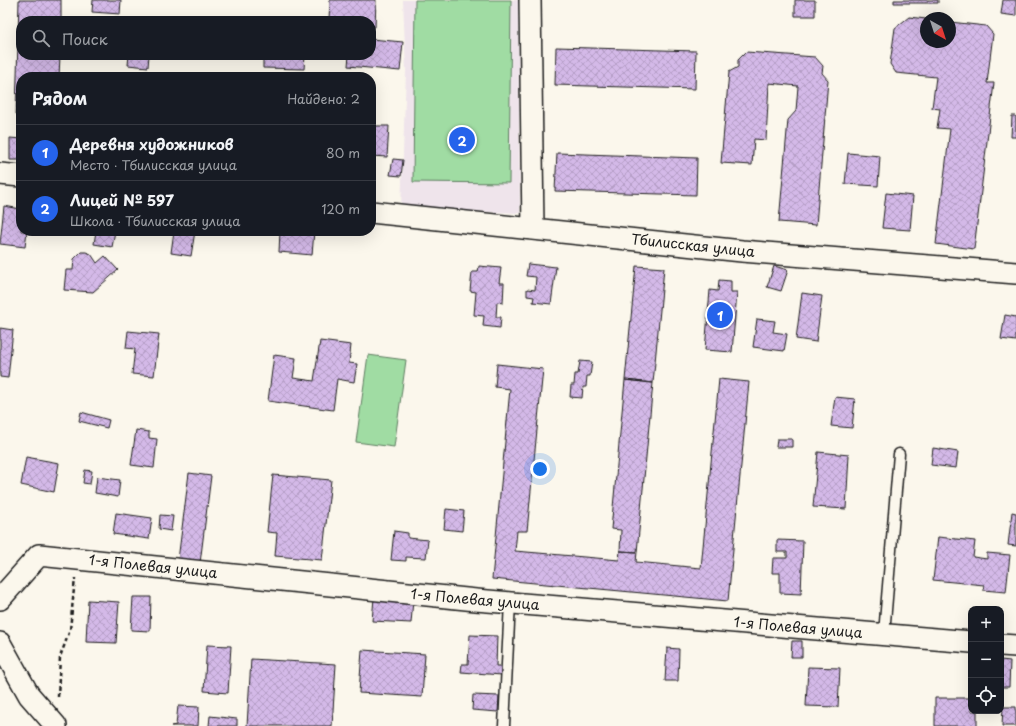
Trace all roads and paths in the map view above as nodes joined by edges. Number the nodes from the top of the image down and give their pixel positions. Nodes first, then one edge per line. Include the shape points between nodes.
1 (530, 0) edge
2 (0, 174) edge
3 (16, 176) edge
4 (376, 213) edge
5 (533, 229) junction
6 (1016, 273) edge
7 (899, 454) dead end
8 (77, 558) junction
9 (0, 599) edge
10 (510, 602) junction
11 (884, 634) junction
12 (968, 642) edge
13 (0, 643) edge
14 (1004, 645) edge
15 (1016, 646) edge
16 (54, 723) edge
17 (504, 726) edge

1 - 5 street
2 - 3 street
4 - 5 street, Тбилисская улица
5 - 6 street, Тбилисская улица via 742,251
7 - 11 lane
8 - 9 street, 1-я Полевая улица via 38,555
8 - 10 street, 1-я Полевая улица
8 - 16 path via 70,630 60,657 59,695
10 - 11 street, 1-я Полевая улица
10 - 17 lane
11 - 12 street, 1-я Полевая улица
13 - 16 street via 30,695
14 - 15 street

